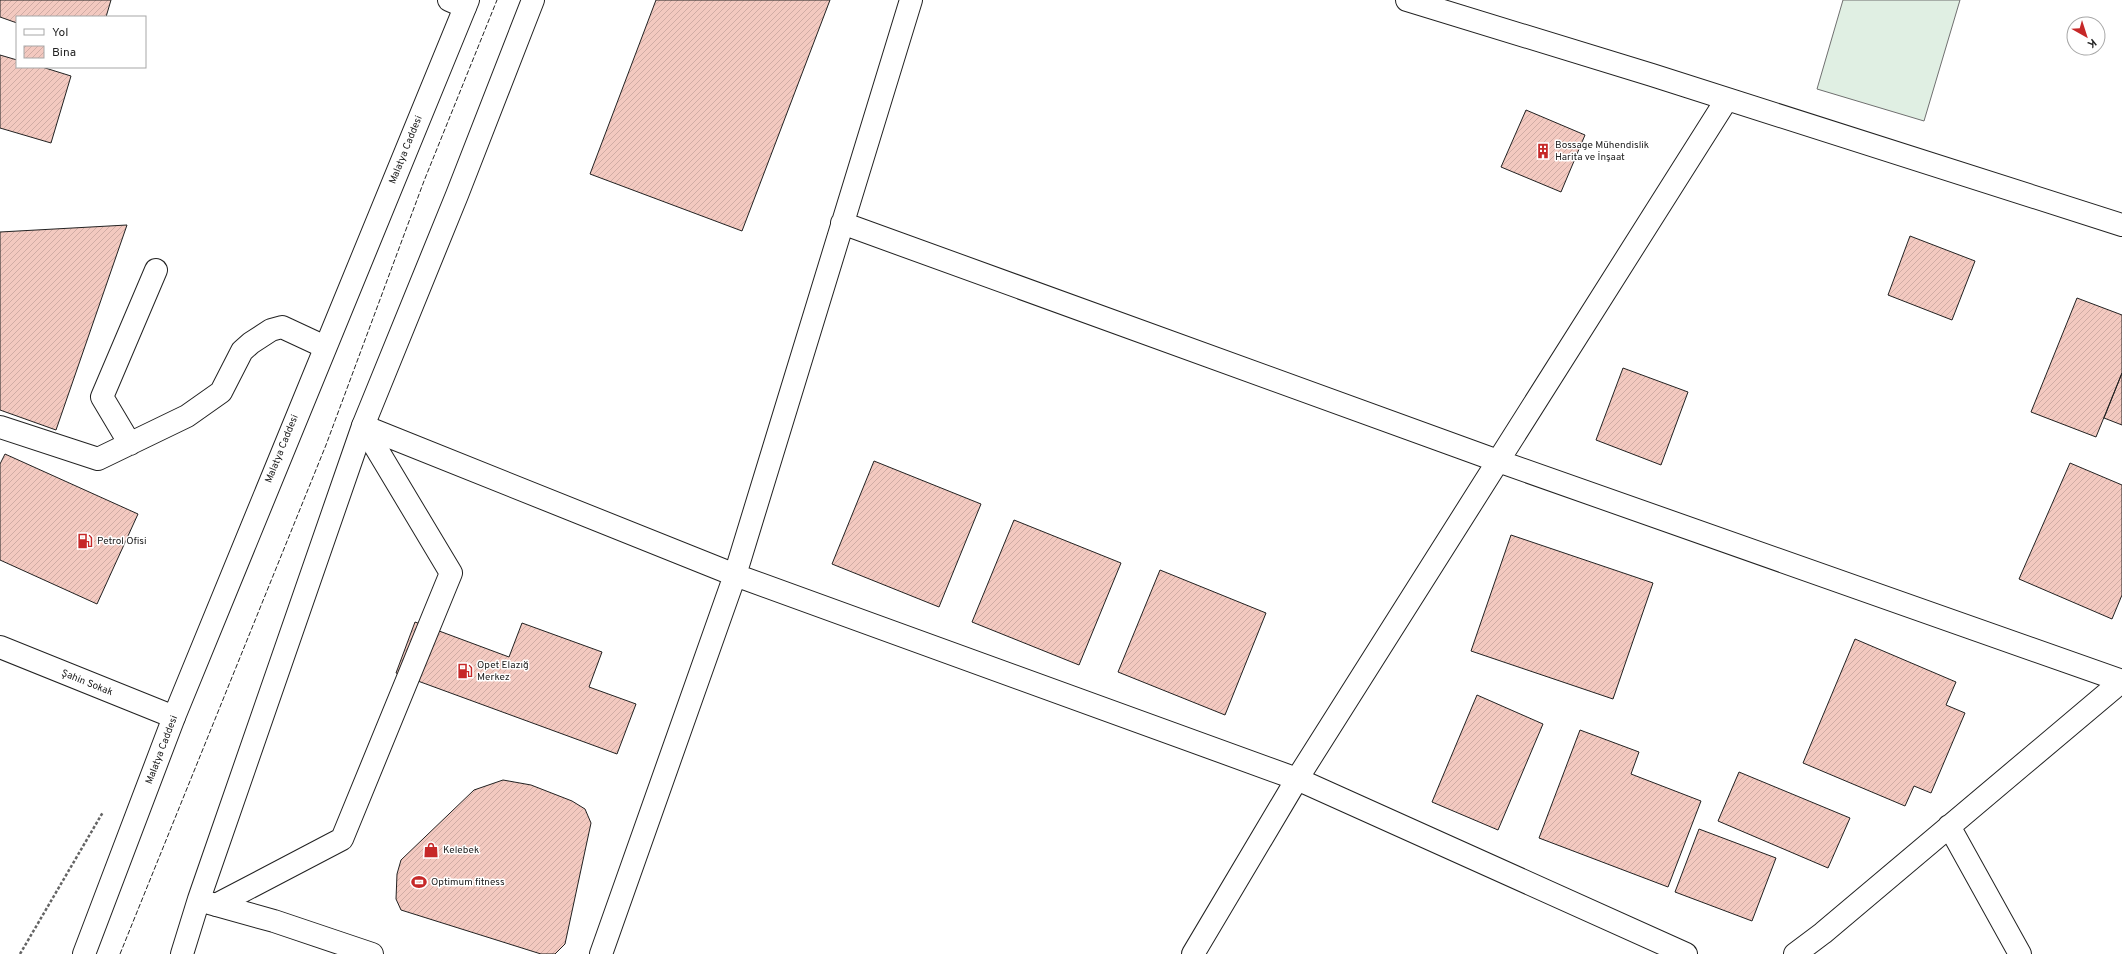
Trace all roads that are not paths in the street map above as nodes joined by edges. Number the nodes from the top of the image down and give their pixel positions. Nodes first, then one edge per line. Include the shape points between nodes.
1 (533, 0) edge
2 (911, 0) edge
3 (1407, 0) edge
4 (461, 2) edge
5 (1727, 99) junction
6 (842, 224) junction
7 (2122, 225) edge
8 (156, 270) dead end
9 (325, 347) junction
10 (363, 426) junction
11 (0, 427) edge
12 (130, 444) junction
13 (1498, 461) junction
14 (735, 574) junction
15 (0, 647) edge
16 (2122, 681) edge
17 (174, 717) junction
18 (1297, 779) junction
19 (1949, 826) junction
20 (104, 902) junction
21 (208, 902) junction
22 (74, 954) edge
23 (84, 954) edge
24 (170, 954) edge
25 (182, 954) edge
26 (372, 954) edge
27 (601, 954) edge
28 (1193, 954) edge
29 (1686, 954) edge
30 (1795, 954) edge
31 (2020, 954) edge

1 - 10 main road
2 - 6 main road
3 - 5 main road
4 - 9 main road, Malatya Caddesi
5 - 7 main road
5 - 13 main road
6 - 13 main road
6 - 14 main road
8 - 12 main road via 102,397
9 - 12 main road via 282,327 271,330 242,351 221,392 187,416
9 - 17 main road, Malatya Caddesi
10 - 14 main road
10 - 21 main road
10 - 21 main road via 451,573 342,839
11 - 12 main road via 98,459
13 - 16 main road
13 - 18 main road
14 - 18 main road
14 - 27 main road
15 - 17 main road, Şahin Sokak
16 - 19 main road
17 - 20 main road, Malatya Caddesi
18 - 28 main road
18 - 29 main road
19 - 30 main road
19 - 31 main road
20 - 22 main road
20 - 23 main road
21 - 24 main road
21 - 25 main road
21 - 26 main road

